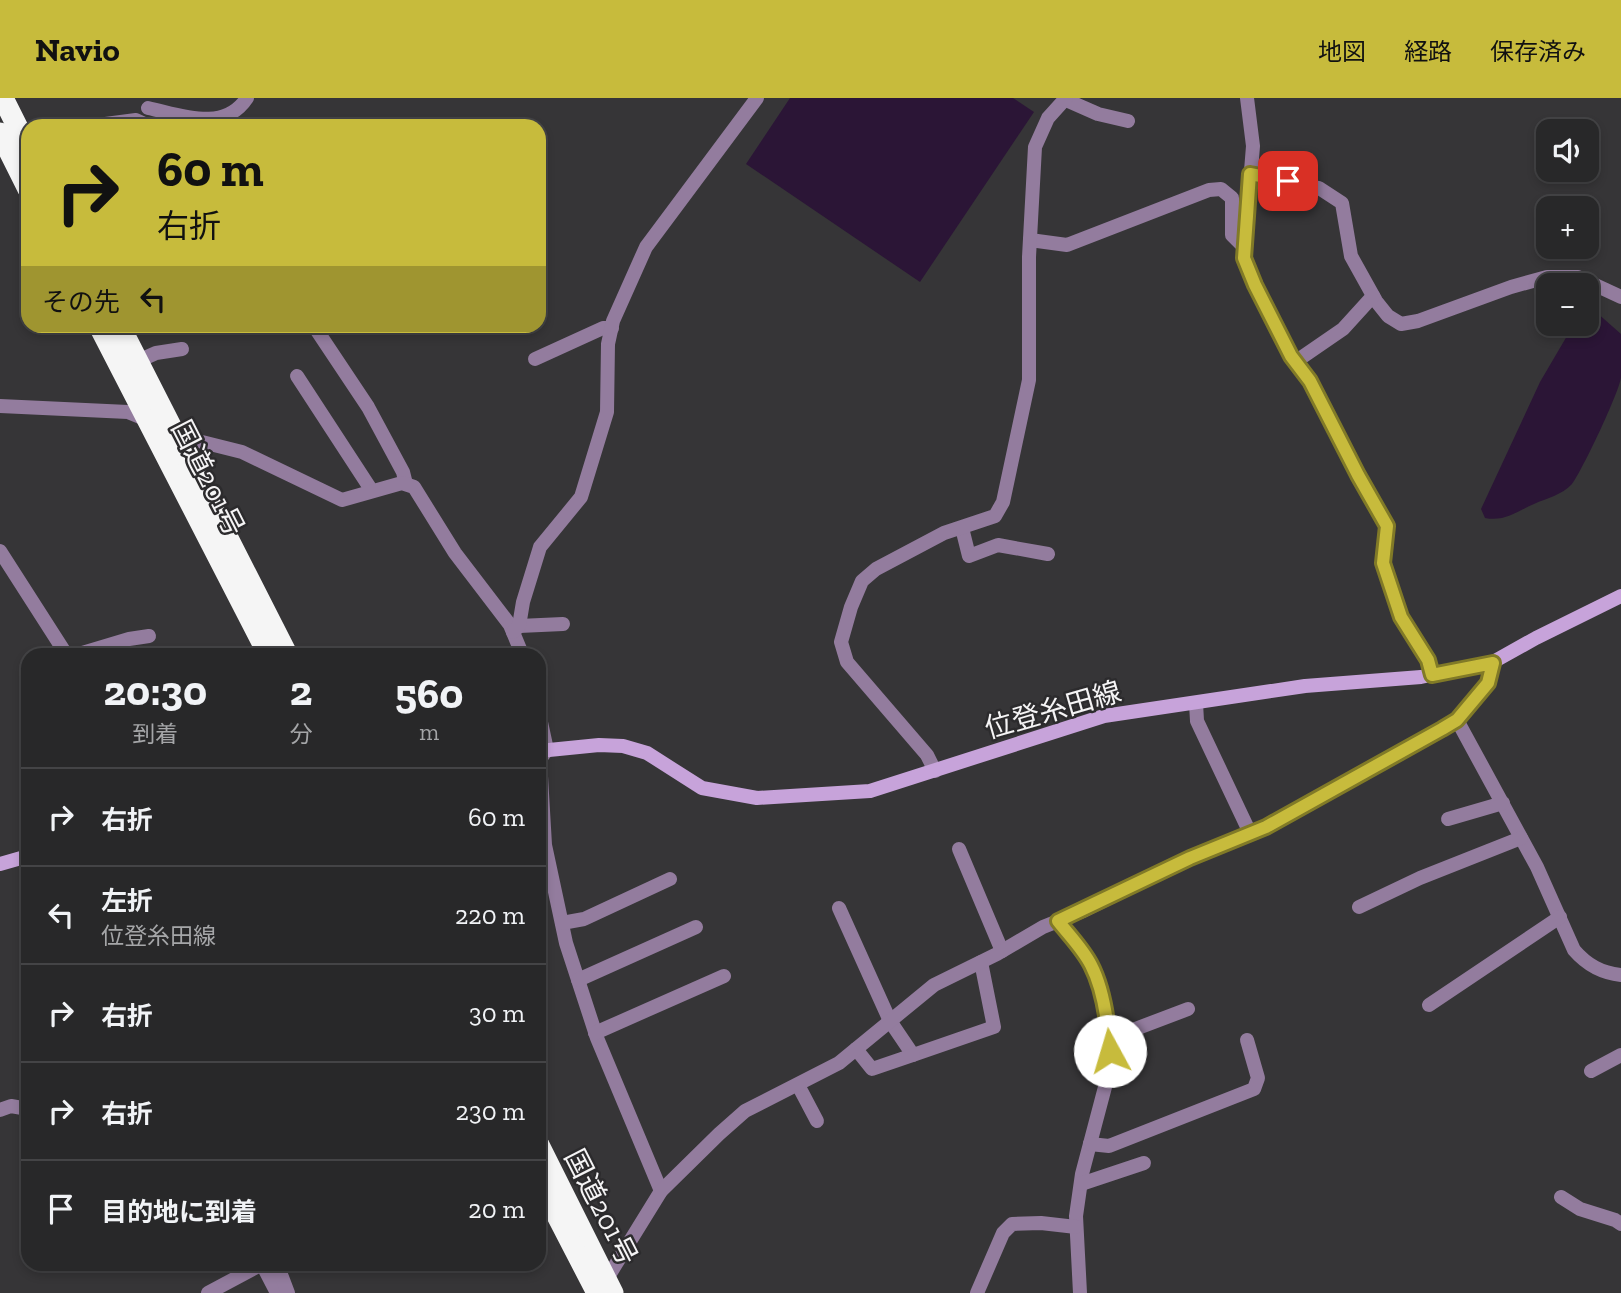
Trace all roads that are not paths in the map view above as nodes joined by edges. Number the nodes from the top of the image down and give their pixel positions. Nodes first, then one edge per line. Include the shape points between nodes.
1 (3, 98) edge
2 (247, 98) edge
3 (757, 98) edge
4 (1247, 98) edge
5 (1065, 99) edge
6 (148, 103) edge
7 (204, 119) edge
8 (216, 119) edge
9 (1128, 121) dead end
10 (0, 133) edge
11 (21, 133) edge
12 (1250, 174) junction
13 (21, 175) edge
14 (1030, 240) junction
15 (1244, 247) junction
16 (1373, 296) junction
17 (1621, 297) edge
18 (612, 328) junction
19 (103, 333) edge
20 (124, 333) edge
21 (320, 333) edge
22 (182, 349) dead end
23 (535, 359) dead end
24 (138, 361) junction
25 (1295, 362) junction
26 (297, 376) dead end
27 (0, 406) edge
28 (149, 421) junction
29 (177, 437) junction
30 (406, 484) junction
31 (372, 491) junction
32 (962, 528) junction
33 (0, 551) edge
34 (1048, 554) dead end
35 (1621, 596) edge
36 (563, 624) dead end
37 (516, 629) junction
38 (149, 636) dead end
39 (62, 648) edge
40 (99, 648) edge
41 (265, 648) edge
42 (284, 648) edge
43 (521, 648) edge
44 (1493, 663) junction
45 (1432, 675) junction
46 (1196, 703) junction
47 (1457, 720) junction
48 (546, 750) edge
49 (935, 771) junction
50 (1503, 803) junction
51 (1448, 819) dead end
52 (1250, 833) junction
53 (1521, 838) junction
54 (959, 849) dead end
55 (546, 850) edge
56 (21, 858) edge
57 (0, 864) edge
58 (670, 879) dead end
59 (1359, 907) dead end
60 (839, 908) dead end
61 (1560, 917) junction
62 (1058, 921) junction
63 (562, 923) junction
64 (696, 927) dead end
65 (1002, 951) junction
66 (981, 962) junction
67 (1621, 975) edge
68 (724, 976) dead end
69 (578, 980) junction
70 (1429, 1005) dead end
71 (1188, 1009) dead end
72 (890, 1021) junction
73 (595, 1033) junction
74 (1109, 1039) junction
75 (1247, 1040) dead end
76 (856, 1049) junction
77 (913, 1055) junction
78 (1621, 1055) edge
79 (1591, 1071) dead end
80 (798, 1086) junction
81 (21, 1108) edge
82 (0, 1110) edge
83 (817, 1121) dead end
84 (1090, 1144) junction
85 (546, 1161) edge
86 (1144, 1163) dead end
87 (1081, 1184) junction
88 (661, 1191) junction
89 (546, 1193) edge
90 (1561, 1197) dead end
91 (1621, 1224) edge
92 (1076, 1227) junction
93 (249, 1271) edge
94 (266, 1271) edge
95 (280, 1271) edge
96 (604, 1290) edge
97 (208, 1293) edge
98 (277, 1293) edge
99 (288, 1293) edge
100 (977, 1293) edge
101 (1080, 1293) edge

1 - 11 highway
2 - 8 street
3 - 18 street via 646,247
4 - 12 street via 1253,146
5 - 9 street
5 - 14 street via 1048,118 1035,147
6 - 7 street
10 - 13 highway
12 - 15 street
12 - 16 street via 1319,188 1342,203 1351,256
14 - 15 street via 1067,245 1222,188 1231,198 1232,235
14 - 32 street via 1030,380 1003,502 995,516
15 - 25 street via 1255,285
16 - 17 street via 1388,316 1401,324 1547,277 1578,277
16 - 25 street via 1343,329
18 - 23 street
18 - 37 street via 607,412 593,460 581,497 540,547
19 - 28 highway, 国道201号
20 - 24 highway, 国道201号
21 - 30 street via 368,408
22 - 24 street
24 - 29 highway, 国道201号
25 - 45 street via 1310,381 1387,526 1383,563 1401,617 1428,660
26 - 31 street
27 - 28 street via 128,412
28 - 29 street
28 - 41 highway, 国道201号
29 - 31 street via 242,452 342,500
29 - 42 highway, 国道201号
30 - 31 street
30 - 37 street via 414,487 455,553
32 - 34 street via 970,556 998,545
32 - 49 street via 922,544 862,581 841,642 847,662 927,755
33 - 39 street
35 - 44 main road, 位登糸田線
36 - 37 street
37 - 43 street
38 - 40 street
44 - 45 main road, 位登糸田線
44 - 47 street via 1488,683
45 - 46 main road, 位登糸田線 via 1306,686
46 - 49 main road, 位登糸田線 via 1104,716
46 - 52 street via 1197,721
47 - 50 street
47 - 52 street via 1338,789
48 - 49 main road, 位登糸田線 via 623,746 647,754 702,788 757,799 870,791
50 - 51 street
50 - 53 street
52 - 62 street
53 - 59 street
53 - 61 street
54 - 65 street
55 - 63 street
56 - 57 main road
58 - 63 street via 584,919
60 - 72 street
61 - 67 street via 1583,960 1603,972
61 - 70 street
62 - 65 street
62 - 74 street via 1091,965
63 - 69 street
64 - 69 street
65 - 66 street
66 - 72 street via 934,985
66 - 77 street via 994,1027
68 - 73 street
69 - 73 street
71 - 74 street
72 - 76 street
72 - 77 street
73 - 88 street
74 - 84 street via 1105,1087
75 - 84 street via 1258,1078 1254,1089 1109,1146
76 - 77 street via 872,1069
76 - 80 street
78 - 79 street
80 - 83 street
80 - 88 street via 746,1111
81 - 82 street
84 - 87 street
85 - 96 highway, 国道201号
86 - 87 street
87 - 92 street
88 - 96 street
89 - 96 highway, 国道201号
90 - 91 street
92 - 100 street via 1012,1224 1003,1233
92 - 101 street
93 - 97 street
94 - 98 street
95 - 99 street

